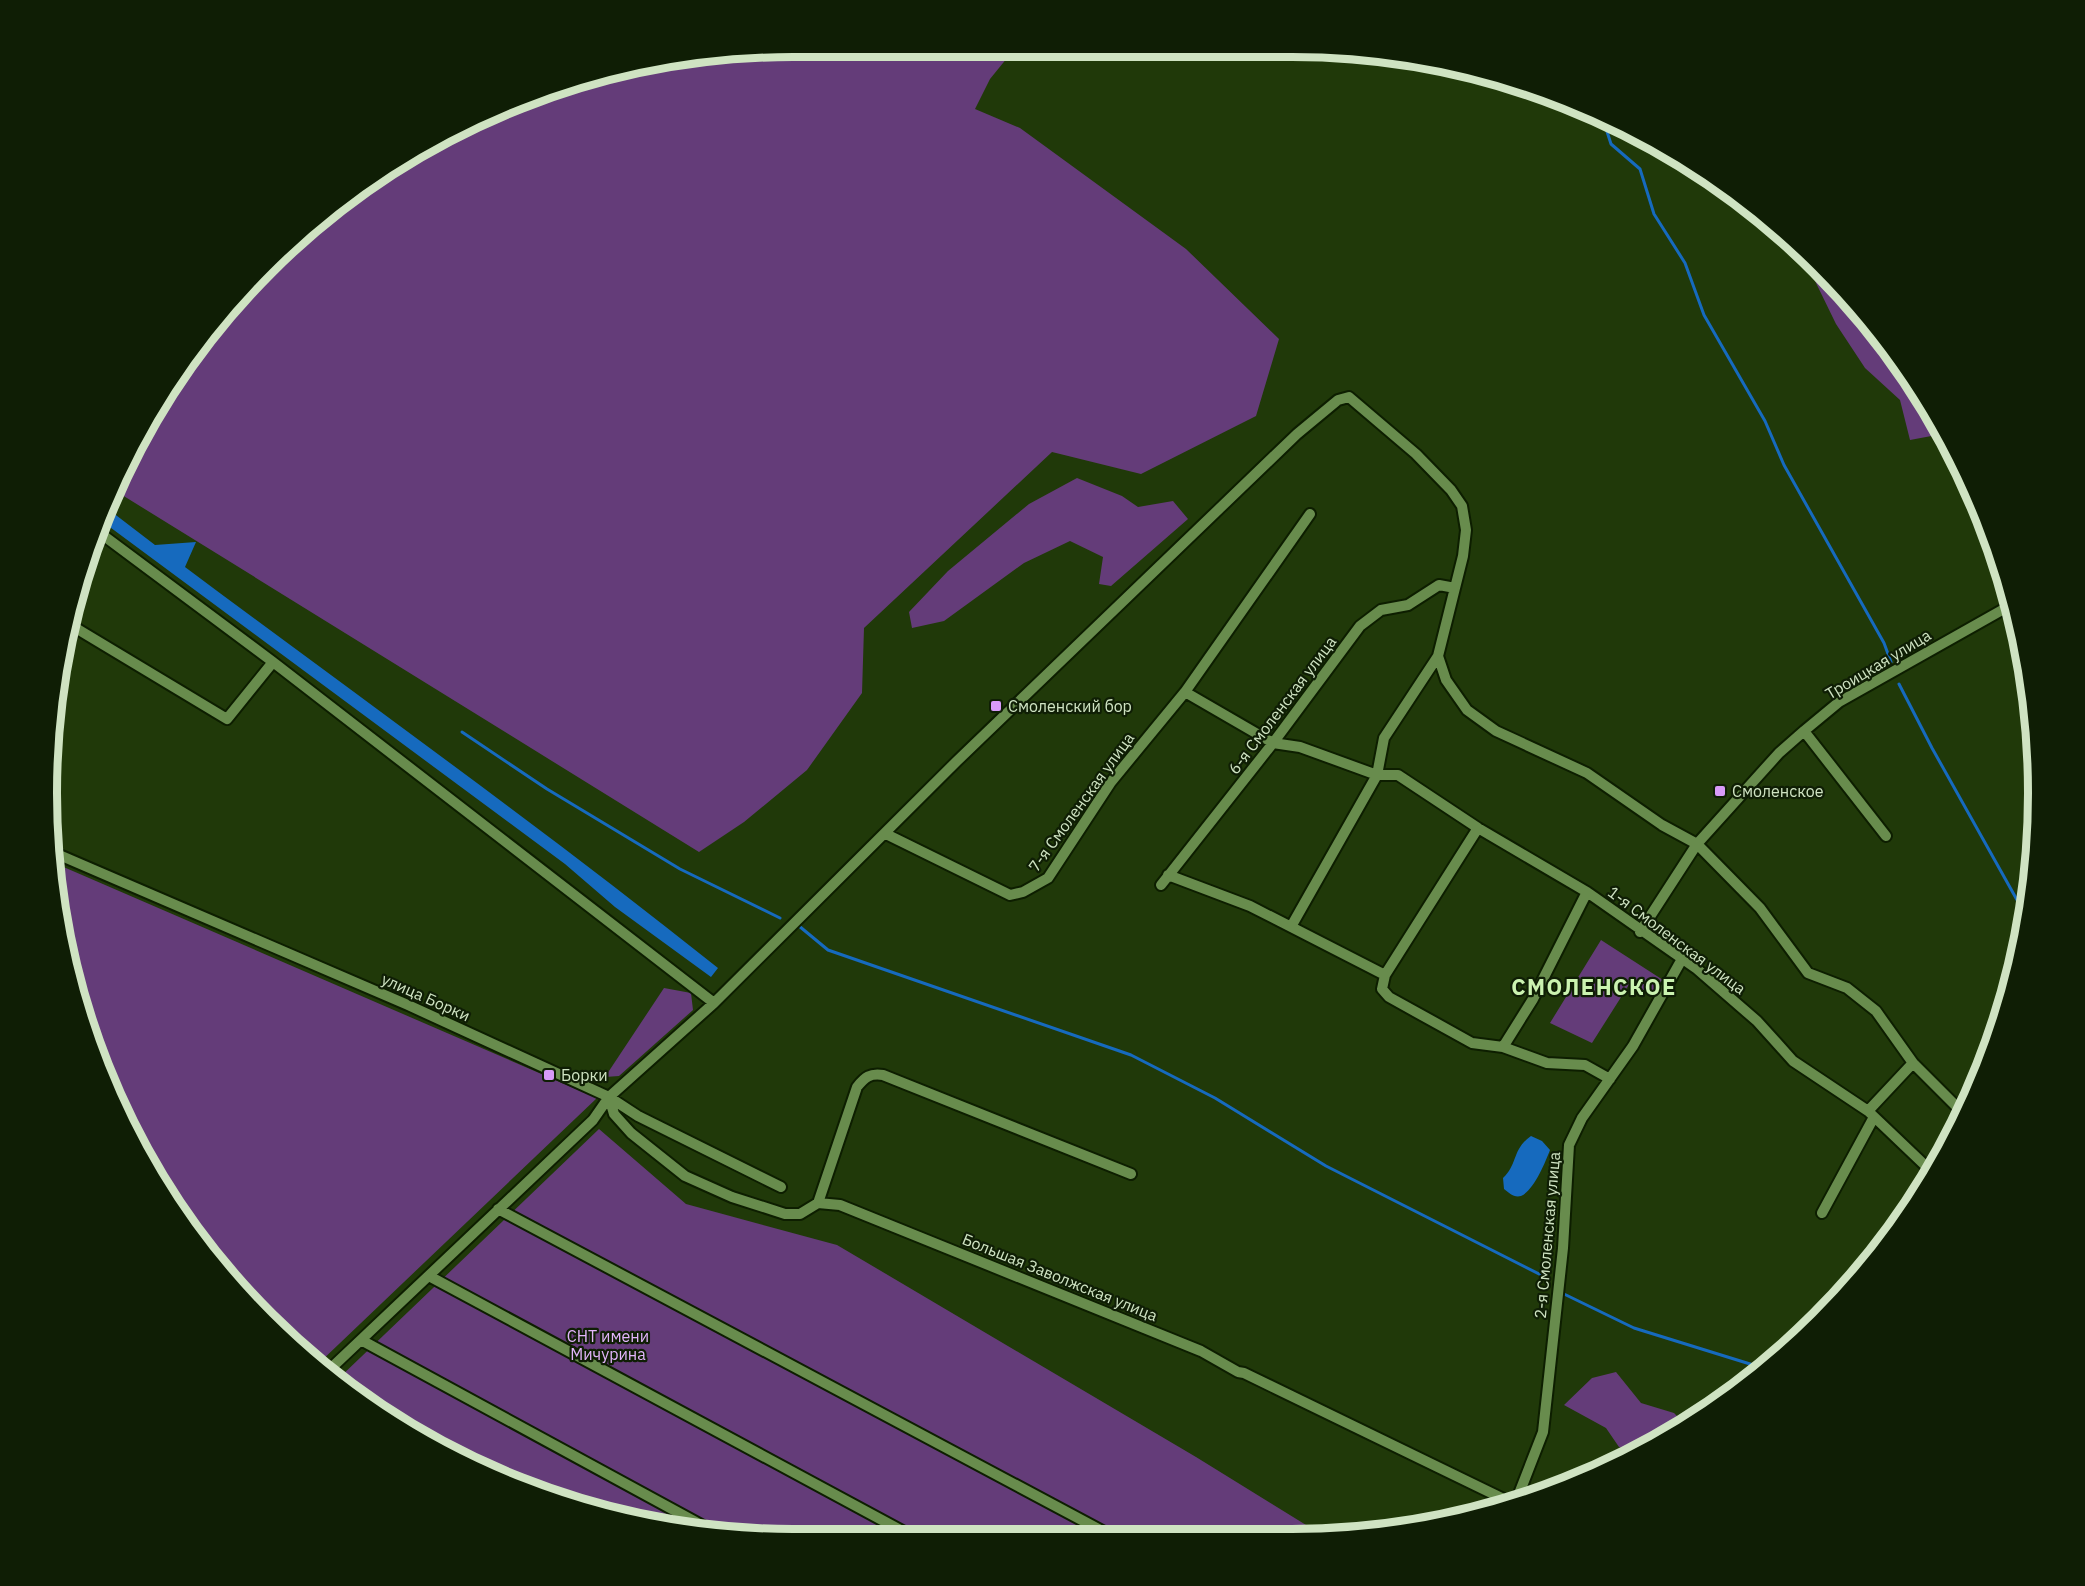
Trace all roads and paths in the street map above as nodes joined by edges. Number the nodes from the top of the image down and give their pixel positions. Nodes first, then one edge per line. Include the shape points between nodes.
1 (1310, 514) dead end
2 (104, 536) edge
3 (1455, 588) junction
4 (2004, 609) edge
5 (76, 628) edge
6 (1438, 656) junction
7 (273, 662) junction
8 (1185, 692) junction
9 (1804, 730) junction
10 (1273, 743) junction
11 (1377, 775) junction
12 (1478, 828) junction
13 (886, 834) junction
14 (1886, 836) dead end
15 (1697, 844) junction
16 (60, 855) edge
17 (1168, 875) junction
18 (1161, 885) dead end
19 (1587, 892) junction
20 (1292, 925) junction
21 (1640, 932) junction
22 (1682, 959) junction
23 (1385, 975) junction
24 (714, 1003) junction
25 (1503, 1047) junction
26 (1913, 1063) junction
27 (1610, 1079) junction
28 (609, 1097) junction
29 (1958, 1107) edge
30 (1871, 1114) junction
31 (1926, 1166) edge
32 (1131, 1174) dead end
33 (781, 1187) dead end
34 (818, 1203) junction
35 (498, 1209) junction
36 (1822, 1213) dead end
37 (429, 1276) junction
38 (361, 1340) junction
39 (333, 1367) edge
40 (1519, 1493) edge
41 (1502, 1498) edge
42 (698, 1523) edge
43 (899, 1529) edge
44 (1098, 1529) edge

1 - 8 street, 7-я Смоленская улица
2 - 7 street
3 - 6 street
3 - 10 street, 6-я Смоленская улица via 1438,585 1408,605 1381,610 1360,626
3 - 13 street via 1466,530 1462,506 1416,454 1357,402 1349,397 1338,400 1297,434
4 - 9 street, Троицкая улица via 1839,702
5 - 7 street via 227,719
6 - 11 street via 1384,738
6 - 15 street via 1455,696 1476,717 1496,731 1587,773 1662,825
7 - 24 street
8 - 10 street
8 - 13 street, 7-я Смоленская улица via 1111,782 1048,878 1032,888 1010,895
9 - 14 street
9 - 15 street, Троицкая улица
10 - 11 street, 1-я Смоленская улица via 1300,747
10 - 17 street, 6-я Смоленская улица
11 - 12 street, 1-я Смоленская улица via 1398,775
11 - 20 street
12 - 19 street, 1-я Смоленская улица
12 - 23 street
13 - 24 street
15 - 21 street
15 - 26 street via 1760,908 1808,973 1847,988 1876,1011
16 - 28 street, улица Борки via 408,1005
17 - 18 street, 6-я Смоленская улица
17 - 20 street
19 - 21 street, 1-я Смоленская улица
19 - 25 street via 1533,999
20 - 23 street
21 - 22 street, 1-я Смоленская улица
22 - 27 street, 2-я Смоленская улица
22 - 30 street, 1-я Смоленская улица via 1757,1021 1793,1061
23 - 25 street via 1382,989 1389,997 1472,1043
24 - 28 street
25 - 27 street via 1547,1063 1586,1065
26 - 29 street
26 - 30 street
27 - 40 street, 2-я Смоленская улица via 1582,1118 1569,1146 1544,1432
28 - 33 street, улица Борки via 638,1116
28 - 34 street via 614,1113 631,1134 685,1176 785,1214 800,1214
28 - 35 street via 593,1120
30 - 31 street, 1-я Смоленская улица
30 - 36 street
32 - 34 street via 874,1073 857,1087
34 - 41 street, Большая Заволжская улица via 840,1205 861,1213 1201,1351
35 - 37 street
35 - 44 street
37 - 38 street
37 - 43 street
38 - 39 street
38 - 42 street

